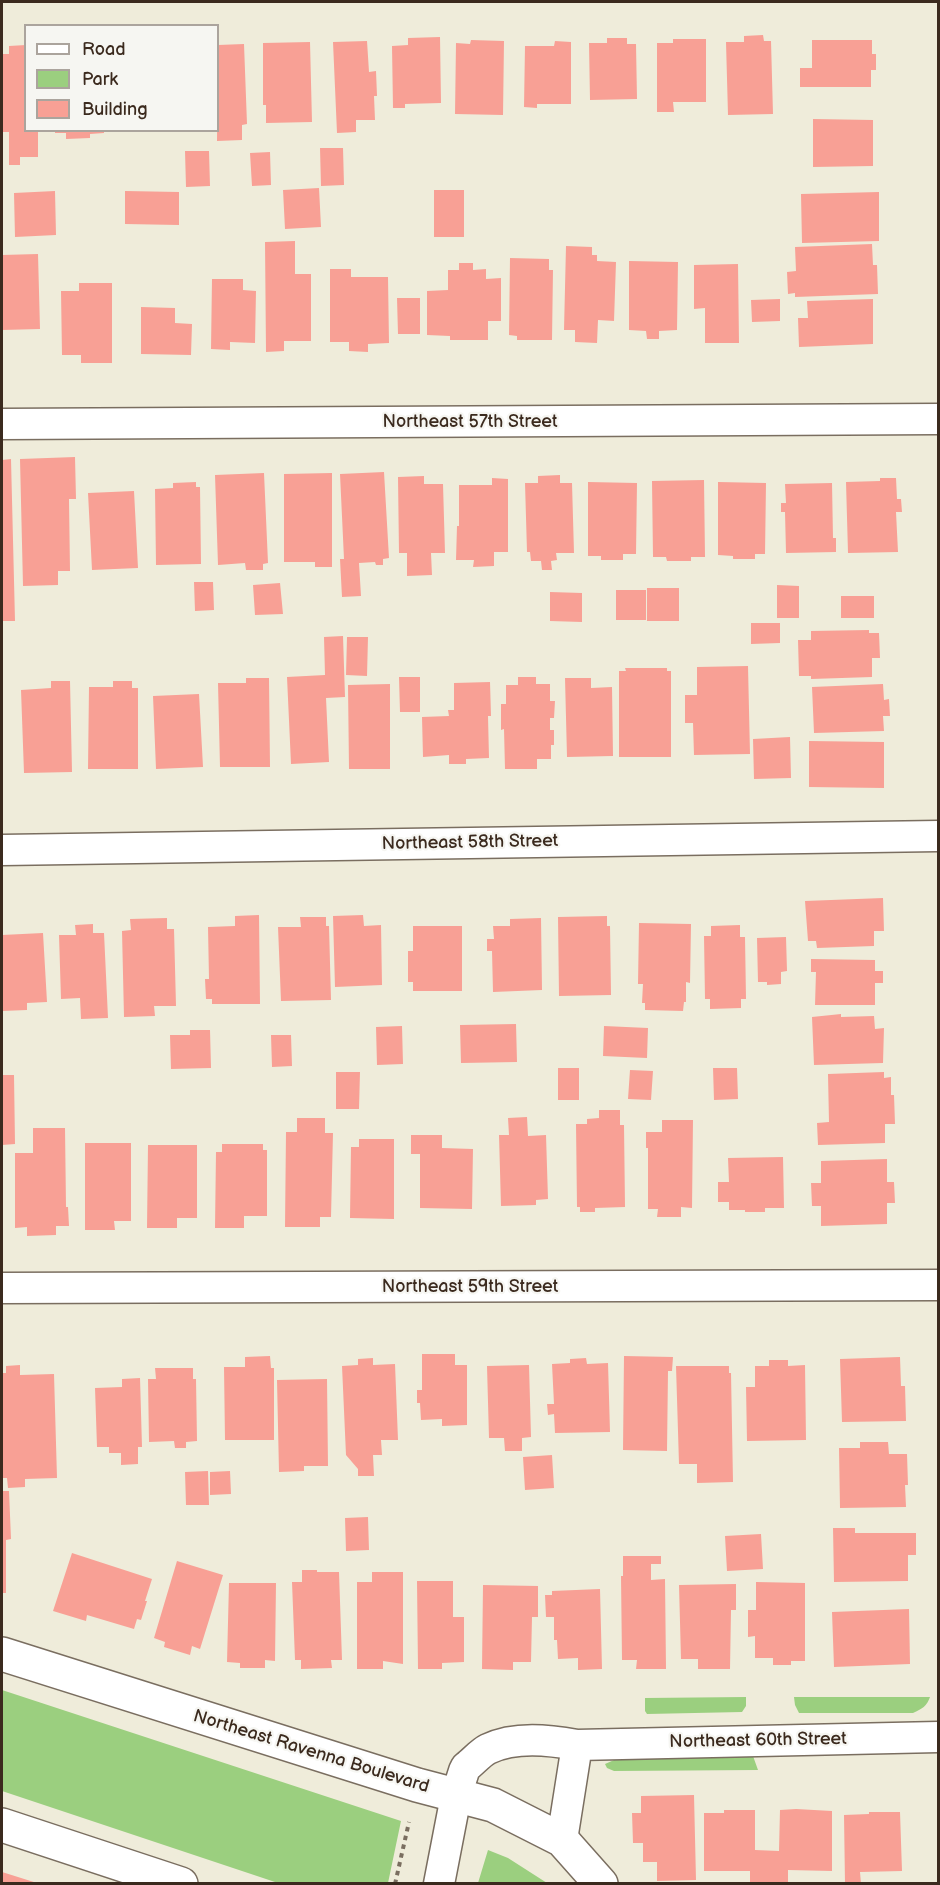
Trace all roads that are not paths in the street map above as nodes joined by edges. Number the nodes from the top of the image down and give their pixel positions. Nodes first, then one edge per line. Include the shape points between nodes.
1 (939, 419) edge
2 (2, 424) edge
3 (939, 836) edge
4 (2, 850) edge
5 (939, 1286) edge
6 (2, 1288) edge
7 (2, 1654) edge
8 (939, 1737) edge
9 (577, 1745) junction
10 (456, 1796) junction
11 (2, 1825) edge
12 (562, 1840) junction
13 (181, 1884) edge
14 (439, 1884) edge
15 (601, 1884) edge

1 - 2 street, Northeast 57th Street
3 - 4 street, Northeast 58th Street
5 - 6 street, Northeast 59th Street
7 - 10 main road, Northeast Ravenna Boulevard
8 - 9 street, Northeast 60th Street
9 - 10 street, Northeast 60th Street via 546,1739 488,1749 466,1767
9 - 12 street
10 - 12 main road, Northeast Ravenna Boulevard via 493,1805
10 - 14 street, Northeast 60th Street
11 - 13 main road
12 - 15 main road, Northeast Ravenna Boulevard

